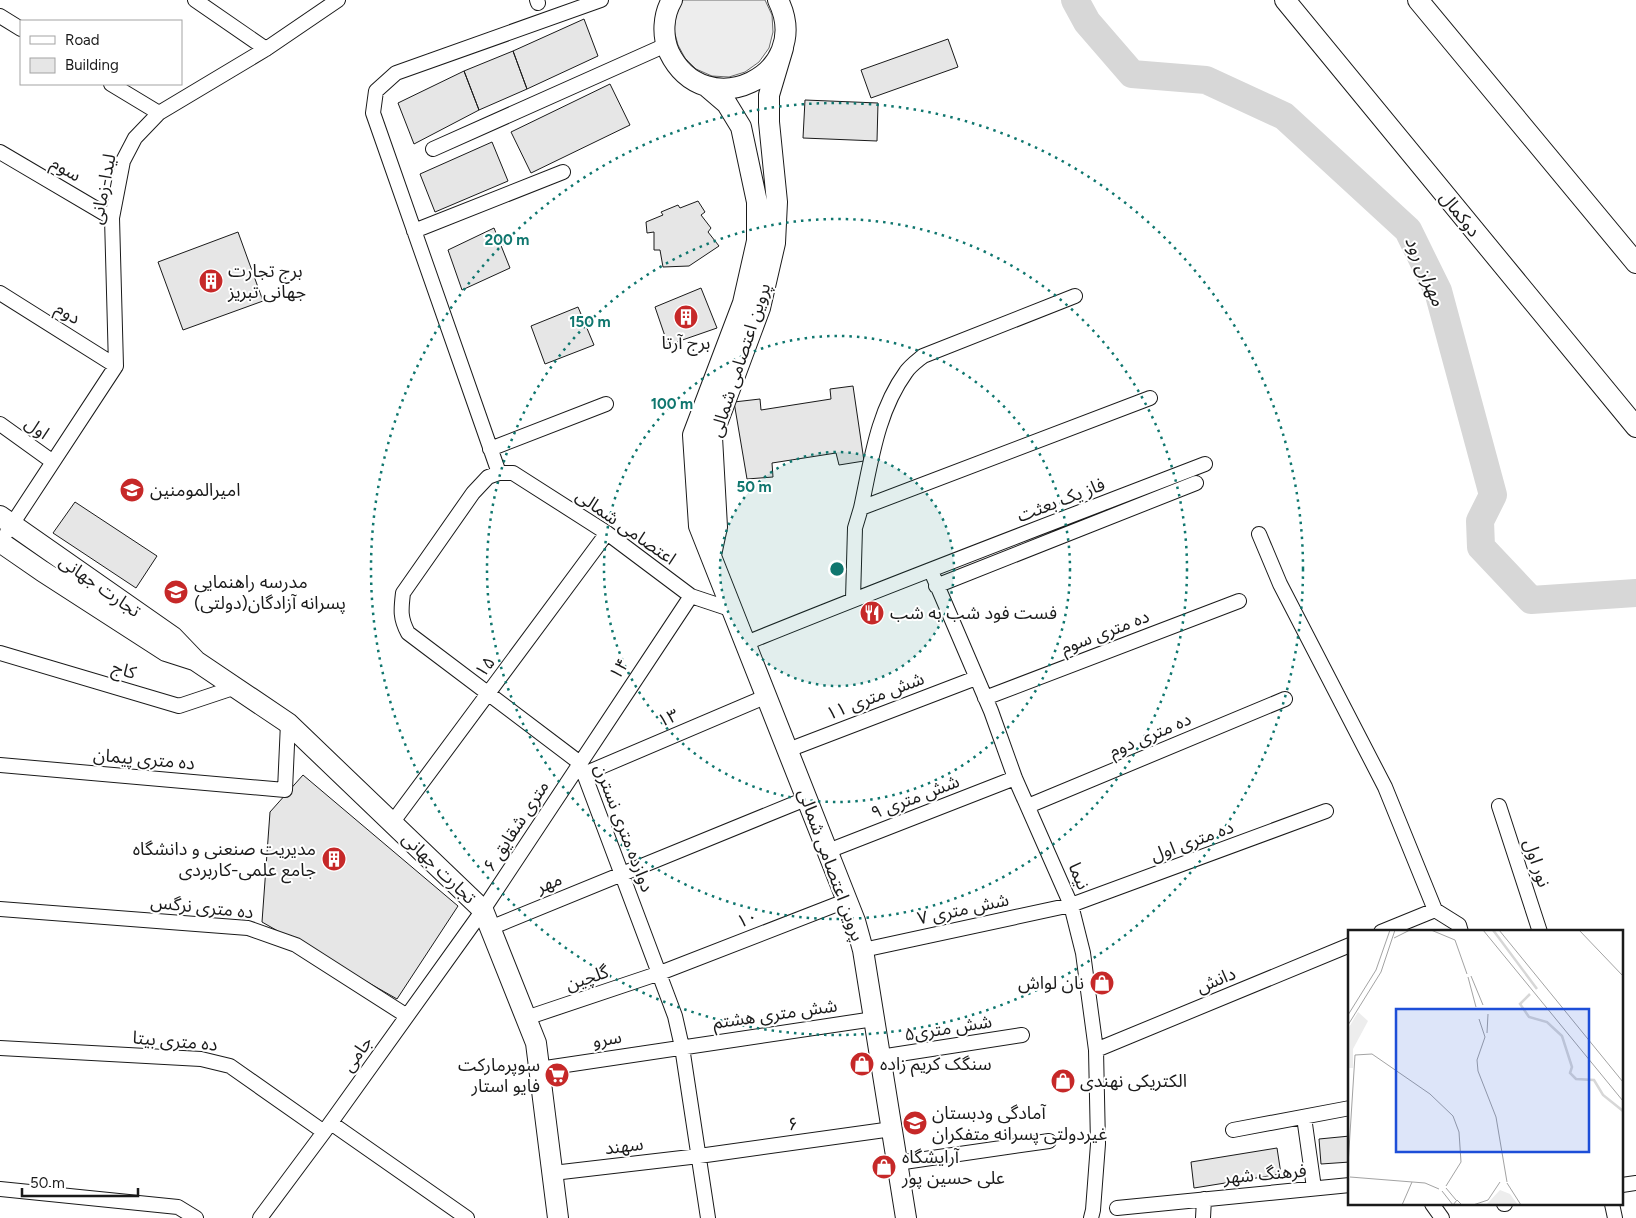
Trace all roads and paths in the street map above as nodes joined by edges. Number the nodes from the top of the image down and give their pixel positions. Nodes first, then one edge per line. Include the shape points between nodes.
1 (195, 0) edge
2 (338, 0) edge
3 (600, 0) edge
4 (672, 0) edge
5 (778, 0) edge
6 (1285, 0) edge
7 (1418, 0) edge
8 (0, 16) edge
9 (20, 28) edge
10 (666, 44) junction
11 (783, 48) junction
12 (266, 49) junction
13 (113, 85) edge
14 (706, 86) junction
15 (159, 113) junction
16 (433, 149) dead end
17 (0, 152) edge
18 (563, 172) dead end
19 (112, 218) junction
20 (414, 231) junction
21 (1636, 263) edge
22 (0, 293) edge
23 (1076, 296) dead end
24 (116, 366) junction
25 (1150, 398) dead end
26 (606, 404) dead end
27 (0, 424) edge
28 (1636, 427) edge
29 (490, 449) junction
30 (53, 462) junction
31 (1205, 464) dead end
32 (499, 473) junction
33 (1196, 483) dead end
34 (861, 508) junction
35 (6, 520) edge
36 (607, 533) junction
37 (1259, 534) dead end
38 (0, 542) edge
39 (711, 555) junction
40 (931, 571) junction
41 (936, 586) junction
42 (691, 596) junction
43 (853, 599) junction
44 (1239, 601) dead end
45 (733, 610) junction
46 (746, 643) junction
47 (0, 653) edge
48 (196, 661) junction
49 (976, 678) junction
50 (236, 687) junction
51 (488, 694) junction
52 (767, 696) junction
53 (985, 698) junction
54 (1286, 699) dead end
55 (288, 723) junction
56 (788, 750) junction
57 (0, 765) edge
58 (582, 769) junction
59 (1015, 778) junction
60 (808, 798) junction
61 (1028, 806) junction
62 (1499, 806) dead end
63 (1326, 811) dead end
64 (392, 823) junction
65 (828, 851) junction
66 (621, 874) junction
67 (848, 900) junction
68 (1071, 905) junction
69 (0, 909) edge
70 (1435, 910) junction
71 (487, 919) junction
72 (1386, 930) edge
73 (1460, 930) edge
74 (1539, 930) edge
75 (1348, 946) edge
76 (863, 950) junction
77 (660, 973) junction
78 (407, 1016) junction
79 (526, 1018) junction
80 (874, 1018) junction
81 (1022, 1035) dead end
82 (682, 1047) junction
83 (0, 1048) edge
84 (1096, 1050) junction
85 (880, 1057) junction
86 (539, 1069) junction
87 (1348, 1108) edge
88 (1304, 1117) junction
89 (328, 1127) junction
90 (892, 1129) junction
91 (1233, 1130) dead end
92 (1049, 1142) dead end
93 (700, 1156) junction
94 (897, 1163) junction
95 (553, 1173) junction
96 (1348, 1185) edge
97 (1314, 1188) junction
98 (0, 1189) edge
99 (1204, 1199) junction
100 (1433, 1206) edge
101 (1117, 1208) dead end
102 (196, 1218) edge
103 (260, 1218) edge
104 (467, 1218) edge
105 (558, 1218) edge
106 (708, 1218) edge
107 (906, 1218) edge
108 (1091, 1218) edge
109 (1203, 1218) edge
110 (1442, 1218) edge

1 - 12 street
2 - 12 street, لیدا-زمانی
3 - 20 street via 396,72 376,91 373,113
4 - 10 main road via 664,25
5 - 11 main road, پروین اعتصامی شمالی via 786,29
6 - 28 main road, دوکمال
7 - 21 main road
8 - 9 street
10 - 14 main road, پروین اعتصامی شمالی via 674,62 688,77
10 - 16 street
11 - 14 main road via 774,65 760,78 743,86 724,89
11 - 39 main road, پروین اعتصامی شمالی via 769,95 778,202 775,243 760,308 712,437 717,527
12 - 15 street, لیدا-زمانی
13 - 15 street
14 - 39 main road, پروین اعتصامی شمالی via 727,104 741,127 757,202 757,241 743,303 693,436 700,526
15 - 19 street, لیدا-زمانی via 134,138 124,161
17 - 19 street, سوم
18 - 20 street
19 - 24 street, لیدا-زمانی
20 - 29 street
22 - 24 street, دوم
23 - 34 street via 923,356 907,371 880,423
24 - 30 street
25 - 34 street
26 - 29 street
27 - 30 street, اول
29 - 32 street
30 - 35 street
31 - 40 street, فاز یک بعثت
32 - 36 street, اعتصامی شمالی via 513,473
32 - 51 street, دوازده متری نسترن via 488,477 468,501 403,593 401,610 402,622 408,633
33 - 41 street
34 - 43 street via 855,528
35 - 38 street
35 - 48 main road, تجارت جهانی via 173,637
36 - 42 street, اعتصامی شمالی
36 - 51 street, ۱۵
37 - 70 street via 1280,584 1385,787
38 - 48 main road, تجارت جهانی via 166,651
39 - 45 main road, پروین اعتصامی شمالی
40 - 41 street, نیما
40 - 43 street, فاز یک بعثت
41 - 49 street, نیما
42 - 45 street, اعتصامی شمالی
42 - 58 street, ۱۴
43 - 46 street, فاز یک بعثت
44 - 53 street, ده متری سوم
45 - 46 main road, پروین اعتصامی شمالی
46 - 52 main road, پروین اعتصامی شمالی
47 - 50 street, کاج via 179,706
48 - 50 main road, تجارت جهانی
49 - 53 street, نیما
49 - 56 street, ۱۱ شش متری
50 - 55 main road, تجارت جهانی
51 - 58 street, دوازده متری نسترن
51 - 64 street, ۱۵
52 - 56 main road, پروین اعتصامی شمالی
52 - 58 street, ۱۳
53 - 59 street, نیما
54 - 61 street, ده متری دوم
55 - 57 street, ده متری پیمان via 285,790
55 - 64 main road, تجارت جهانی
56 - 60 main road, پروین اعتصامی شمالی
58 - 66 street, دوازده متری نسترن
58 - 71 street, ۶ متری شقایق
59 - 61 street, نیما
59 - 65 street, ۹ شش متری
60 - 65 main road, پروین اعتصامی شمالی
60 - 66 street, مهر
61 - 68 street, نیما
62 - 74 street, نور اول
63 - 68 street, ده متری اول
64 - 71 main road, تجارت جهانی
65 - 67 main road, پروین اعتصامی شمالی
66 - 71 street, مهر
66 - 77 street, دوازده متری نسترن
67 - 76 main road, پروین اعتصامی شمالی
67 - 77 street, ۱۰
68 - 76 street, ۷ شش متری
68 - 84 street, نیما via 1084,953
69 - 78 street, ده متری نرگس via 248,928 296,945
70 - 72 street
70 - 73 street via 1459,925
71 - 78 street, جامی
71 - 79 main road, تجارت جهانی
75 - 84 street, دانش
76 - 80 main road, پروین اعتصامی شمالی
77 - 79 street, گلچین
77 - 82 street, دوازده متری نسترن
78 - 89 street, جامی
79 - 86 main road, تجارت جهانی via 536,1043
80 - 82 street, شش متری هشتم
80 - 85 main road, پروین اعتصامی شمالی
81 - 85 street, ۵شش متری
82 - 86 street, سرو
82 - 93 street, دوازده متری نسترن
83 - 89 street, ده متری بیتا via 201,1059 230,1066
84 - 108 street, نیما via 1098,1144
85 - 90 main road, پروین اعتصامی شمالی
86 - 95 main road, تجارت جهانی
87 - 88 street
88 - 91 street
88 - 97 street
89 - 103 street, جامی
89 - 104 street, ده متری بیتا
90 - 93 street, ۶
90 - 94 main road, پروین اعتصامی شمالی
92 - 94 street
93 - 95 street, سهند
93 - 106 street, دوازده متری نسترن
94 - 107 main road, پروین اعتصامی شمالی
95 - 105 main road, تجارت جهانی
96 - 97 street, فرهنگ شهر
97 - 99 street, فرهنگ شهر
98 - 102 street via 178,1207
99 - 101 street
99 - 109 street, فرهنگ شهر
100 - 110 street

